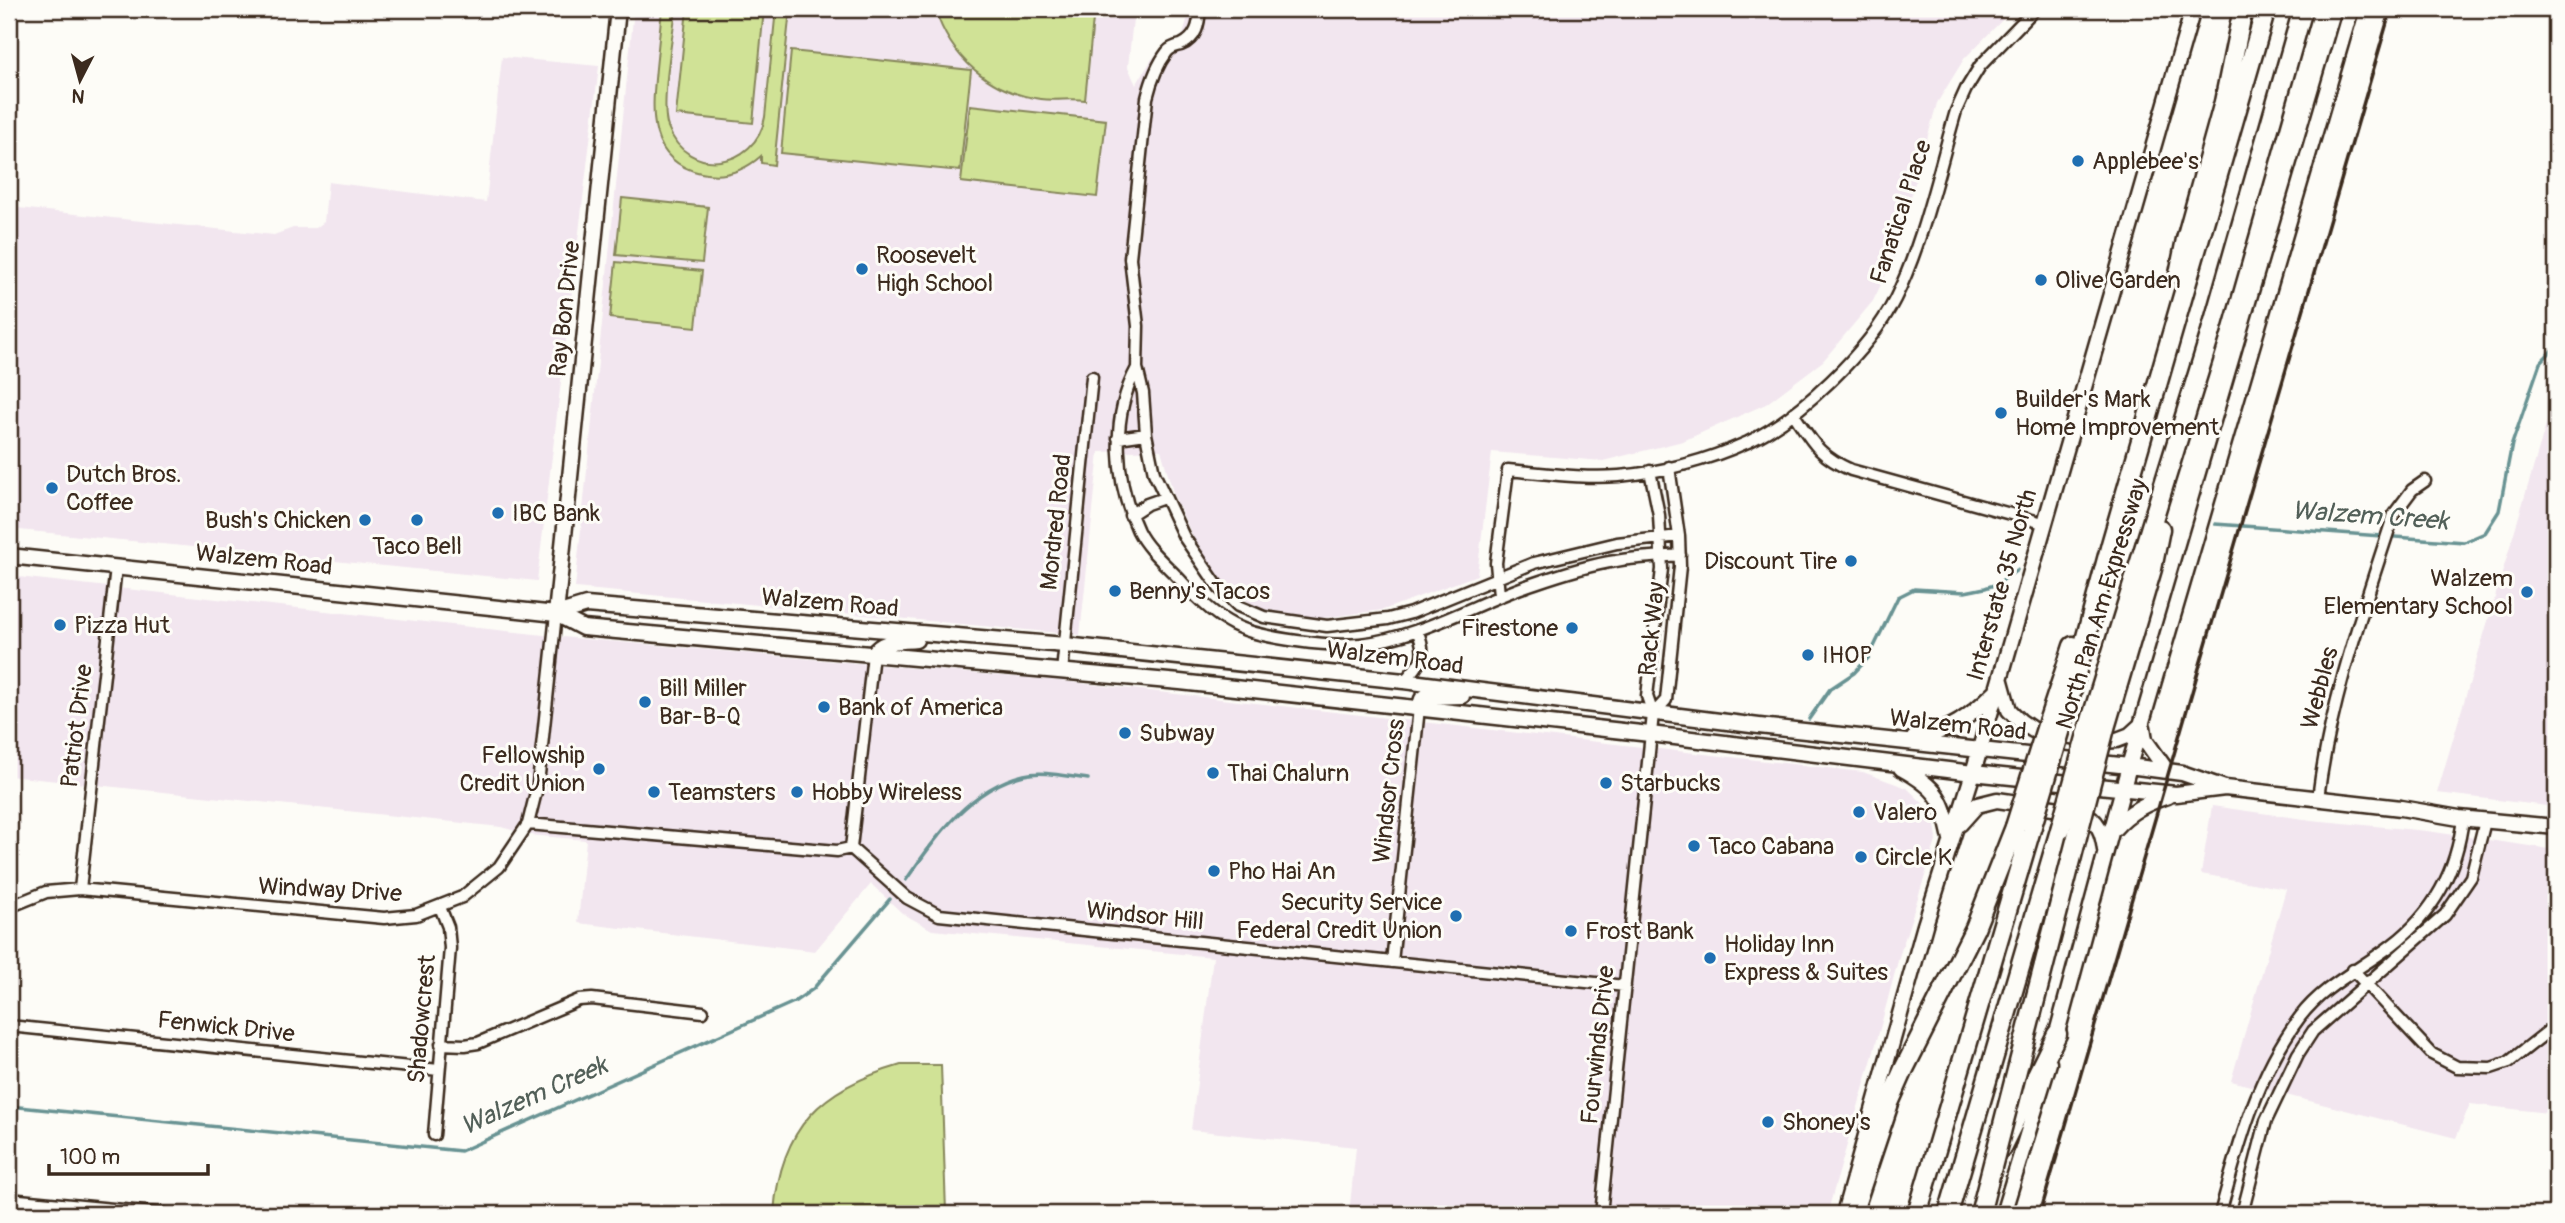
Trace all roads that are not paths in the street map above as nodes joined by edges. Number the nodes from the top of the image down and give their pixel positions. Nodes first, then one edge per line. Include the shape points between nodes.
1 (618, 9) edge
2 (1200, 9) edge
3 (2035, 9) edge
4 (2193, 9) edge
5 (2243, 9) edge
6 (2266, 9) edge
7 (2303, 9) edge
8 (2351, 9) edge
9 (1137, 368) junction
10 (1092, 377) dead end
11 (2151, 407) junction
12 (1793, 413) junction
13 (1146, 434) junction
14 (1118, 438) junction
15 (1669, 467) junction
16 (1650, 471) junction
17 (2425, 481) dead end
18 (1164, 498) junction
19 (1130, 515) junction
20 (2043, 523) junction
21 (1679, 536) junction
22 (1661, 538) junction
23 (1680, 555) junction
24 (9, 556) edge
25 (1662, 557) junction
26 (116, 567) junction
27 (1496, 577) junction
28 (1499, 595) junction
29 (556, 614) junction
30 (1417, 630) junction
31 (963, 637) junction
32 (1065, 645) junction
33 (873, 654) junction
34 (1062, 672) junction
35 (2000, 675) junction
36 (1404, 681) junction
37 (1996, 691) junction
38 (1508, 695) junction
39 (1419, 708) junction
40 (1653, 714) junction
41 (2143, 724) junction
42 (2097, 727) junction
43 (1650, 734) junction
44 (1893, 741) junction
45 (1979, 750) junction
46 (1894, 764) junction
47 (2129, 766) junction
48 (2167, 771) junction
49 (1973, 773) junction
50 (2123, 788) junction
51 (2225, 788) junction
52 (2176, 794) junction
53 (2318, 798) junction
54 (2463, 818) junction
55 (2485, 821) junction
56 (528, 824) junction
57 (2024, 827) junction
58 (2556, 827) edge
59 (2111, 832) junction
60 (1951, 840) junction
61 (851, 848) junction
62 (2106, 853) junction
63 (80, 889) junction
64 (9, 906) edge
65 (440, 907) junction
66 (1392, 962) junction
67 (2353, 970) junction
68 (2365, 984) junction
69 (1625, 986) junction
70 (703, 1012) dead end
71 (9, 1026) edge
72 (2556, 1026) edge
73 (2057, 1034) junction
74 (441, 1044) junction
75 (439, 1070) junction
76 (434, 1135) dead end
77 (9, 1199) edge
78 (165, 1214) edge
79 (1601, 1214) edge
80 (1844, 1214) edge
81 (1852, 1214) edge
82 (1917, 1214) edge
83 (1948, 1214) edge
84 (1970, 1214) edge
85 (1980, 1214) edge
86 (2003, 1214) edge
87 (2220, 1214) edge
88 (2242, 1214) edge

1 - 29 main road, Ray Bon Drive
2 - 9 street via 1199,26 1190,41 1166,53 1147,98 1130,258 1138,326
3 - 12 street, Fanatical Place via 1980,66 1966,89 1910,265 1894,301 1844,368
4 - 20 main road, Interstate 35 North
5 - 11 highway via 2224,102 2186,239
6 - 11 highway, North Pan Am Expressway
7 - 42 highway, North Pan Am Expressway
8 - 41 main road
9 - 13 street
9 - 14 street via 1126,388
10 - 32 street, Mordred Road
11 - 57 highway, North Pan Am Expressway, bridge
12 - 15 street, Fanatical Place via 1750,440 1708,458
12 - 20 street via 1830,461
13 - 14 street
13 - 18 street
14 - 19 street
15 - 16 street, Fanatical Place
15 - 21 street, Rack Way
16 - 22 street, Rack Way
16 - 27 street, Fanatical Place via 1618,476 1508,470
17 - 53 street, Webbles via 2394,514 2335,706
18 - 19 street
18 - 27 street via 1197,560 1219,588 1238,606 1264,617 1326,626 1388,619
19 - 30 street via 1142,538 1201,602 1240,629 1325,644 1360,644
20 - 35 main road, Interstate 35 North
21 - 22 street
21 - 23 street, Rack Way
22 - 25 street, Rack Way
22 - 27 street via 1576,551
23 - 25 street
23 - 40 street, Rack Way via 1666,699
24 - 26 main road, Walzem Road
25 - 28 street via 1603,564
25 - 40 street, Rack Way via 1647,696
26 - 29 main road, Walzem Road
26 - 63 street, Patriot Drive
27 - 28 street
28 - 30 street
29 - 31 main road, Walzem Road via 586,605
29 - 33 main road, Walzem Road via 583,628
29 - 56 street, Windway Drive via 538,784
30 - 36 street via 1424,655
31 - 32 main road, Walzem Road
31 - 33 main road via 887,642
32 - 34 street, Mordred Road
32 - 36 main road, Walzem Road
33 - 34 main road, Walzem Road
33 - 61 street
34 - 39 main road, Walzem Road
35 - 37 main road, Interstate 35 North
35 - 41 main road via 2009,710 2033,730 2103,741 2130,735
36 - 38 main road, Walzem Road
37 - 44 main road via 1964,720 1940,733
37 - 45 main road, Interstate 35 North
38 - 39 main road via 1429,696
38 - 40 main road, Walzem Road
39 - 43 main road, Walzem Road
39 - 66 street, Windsor Cross
40 - 43 street, Fourwinds Drive
40 - 44 main road, Walzem Road
41 - 47 main road
41 - 48 main road via 2145,740
42 - 83 highway, North Pan Am Expressway, bridge via 2060,830
42 - 85 highway, bridge
43 - 46 main road, Walzem Road
43 - 69 street, Fourwinds Drive
44 - 45 main road, Walzem Road
45 - 47 main road, Walzem Road
45 - 49 main road, Interstate 35 North
46 - 49 main road, Walzem Road
46 - 60 main road via 1937,794
47 - 48 main road, Walzem Road
47 - 50 main road
48 - 51 main road, Walzem Road
49 - 50 main road, Walzem Road
49 - 60 main road, Interstate 35 North
50 - 52 main road, Walzem Road
50 - 59 main road
51 - 52 main road, Walzem Road
51 - 53 main road, Walzem Road
52 - 59 main road via 2147,802
53 - 54 main road, Walzem Road
54 - 55 main road, Walzem Road
54 - 67 street via 2454,866 2433,902 2391,946
55 - 58 main road, Walzem Road
55 - 68 street via 2475,865 2458,898
56 - 61 street via 837,851
56 - 65 street, Windway Drive via 488,878
57 - 81 highway via 1894,1091
57 - 82 highway, North Pan Am Expressway
59 - 62 main road
60 - 62 main road via 1977,805 2009,800 2088,815 2102,833
60 - 80 main road, Interstate 35 North
61 - 66 street, Windsor Hill via 907,898 939,915
62 - 73 main road
63 - 64 street, Windway Drive via 46,892
63 - 65 street, Windway Drive via 368,918 400,918
65 - 74 street, Shadowcrest via 450,948
66 - 69 street, Windsor Hill
67 - 68 street
67 - 87 street via 2301,1016 2261,1082
68 - 72 street via 2432,1054 2457,1067 2491,1068 2509,1062
68 - 88 street via 2313,1031 2298,1054 2266,1121
69 - 79 street, Fourwinds Drive
70 - 74 street via 579,1000 478,1043
71 - 75 street, Fenwick Drive
73 - 84 highway
73 - 86 main road
74 - 75 street, Shadowcrest
75 - 76 street, Shadowcrest
77 - 78 street

